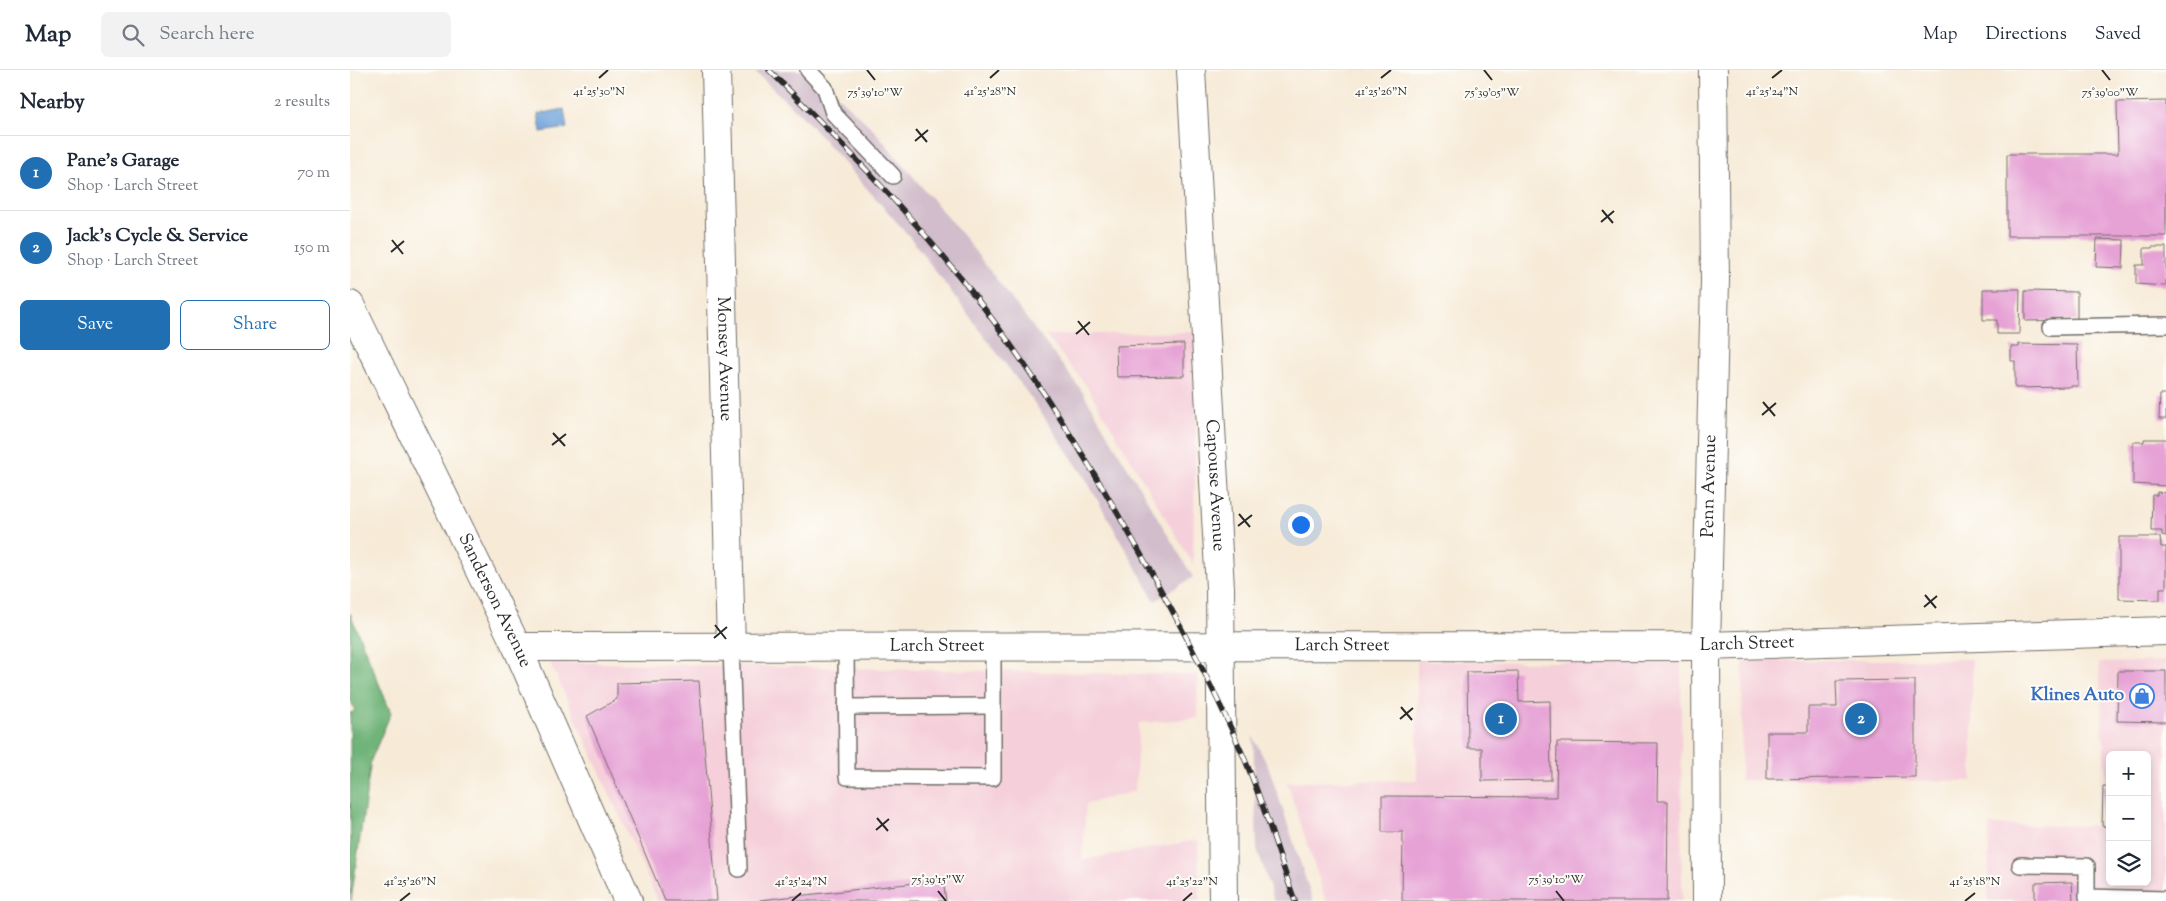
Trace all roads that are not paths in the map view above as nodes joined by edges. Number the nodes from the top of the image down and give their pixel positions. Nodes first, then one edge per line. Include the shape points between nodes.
1 (716, 70) edge
2 (808, 70) edge
3 (1191, 70) edge
4 (1713, 70) edge
5 (893, 176) dead end
6 (350, 305) edge
7 (2166, 325) edge
8 (2051, 328) dead end
9 (2166, 631) edge
10 (1706, 646) junction
11 (517, 647) junction
12 (731, 647) junction
13 (846, 647) junction
14 (993, 647) junction
15 (1221, 647) junction
16 (993, 706) junction
17 (846, 707) junction
18 (2020, 865) dead end
19 (739, 869) dead end
20 (2166, 899) edge
21 (628, 901) edge
22 (1223, 901) edge
23 (1707, 901) edge

1 - 12 street, Monsey Avenue
2 - 5 lane via 825,88 833,113
3 - 15 street, Capouse Avenue via 1220,578
4 - 10 street, Penn Avenue via 1715,281
6 - 11 street, Sanderson Avenue
7 - 8 lane
9 - 10 street, Larch Street
10 - 15 street, Larch Street
10 - 23 street, Penn Avenue
11 - 12 street, Larch Street
11 - 21 street, Sanderson Avenue
12 - 13 street, Larch Street
12 - 19 lane
13 - 14 street, Larch Street
13 - 17 lane
14 - 15 street, Larch Street
14 - 16 lane
15 - 22 street, Capouse Avenue
16 - 17 lane
16 - 17 lane via 993,778 847,777
18 - 20 lane via 2087,866 2087,896

